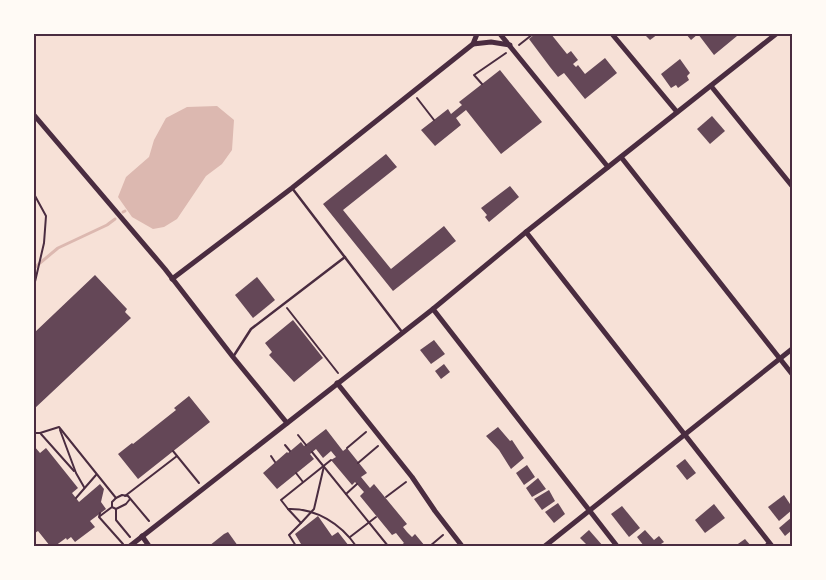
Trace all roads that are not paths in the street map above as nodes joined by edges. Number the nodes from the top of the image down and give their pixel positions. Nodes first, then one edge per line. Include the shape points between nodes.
1 (477, 34) edge
2 (500, 34) edge
3 (612, 34) edge
4 (776, 34) edge
5 (473, 44) junction
6 (511, 47) junction
7 (711, 86) junction
8 (677, 112) junction
9 (34, 115) edge
10 (36, 123) edge
11 (621, 157) junction
12 (608, 167) junction
13 (792, 186) edge
14 (292, 188) junction
15 (526, 232) junction
16 (345, 257) junction
17 (172, 278) junction
18 (433, 309) junction
19 (402, 332) junction
20 (792, 350) edge
21 (233, 357) junction
22 (780, 359) junction
23 (792, 374) edge
24 (337, 383) junction
25 (287, 423) junction
26 (684, 436) junction
27 (589, 512) junction
28 (142, 536) junction
29 (768, 545) edge
30 (130, 546) edge
31 (149, 546) edge
32 (462, 546) edge
33 (545, 546) edge
34 (617, 546) edge

1 - 5 street
2 - 6 street
3 - 8 street
4 - 7 street
5 - 6 street via 491,42
5 - 14 street
6 - 12 street
7 - 8 street
7 - 13 street
8 - 11 street
9 - 10 street
10 - 17 street
11 - 12 street
11 - 22 street
12 - 15 street
14 - 16 lane
14 - 17 street
15 - 18 street
15 - 26 street
16 - 19 lane
16 - 21 lane via 251,329
17 - 21 street
18 - 19 street
18 - 27 street
19 - 24 street
20 - 22 street
21 - 25 street
22 - 23 street
22 - 26 street
24 - 25 street
24 - 32 street
25 - 28 street
26 - 27 street
26 - 29 street
27 - 33 street
27 - 34 street
28 - 30 street
28 - 31 street

